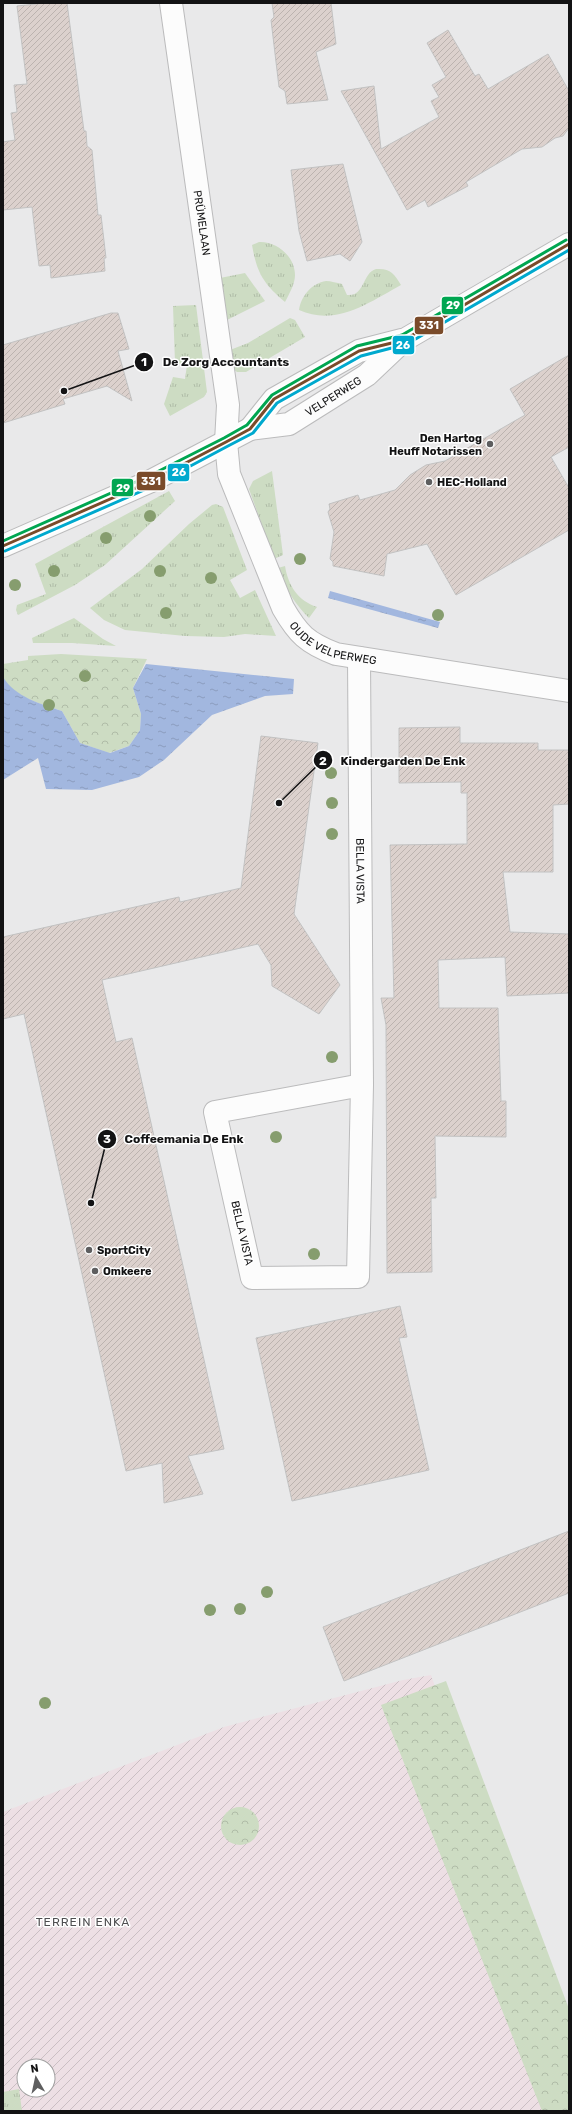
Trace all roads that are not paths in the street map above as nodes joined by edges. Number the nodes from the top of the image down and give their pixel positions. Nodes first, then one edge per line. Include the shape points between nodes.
1 (171, 3) edge
2 (569, 244) edge
3 (404, 340) junction
4 (250, 429) junction
5 (226, 442) junction
6 (3, 546) edge
7 (359, 658) junction
8 (569, 691) edge
9 (362, 1085) junction

1 - 5 street, PRÜMELAAN via 228,405
2 - 3 street, VELPERWEG
3 - 4 street, VELPERWEG via 367,374 289,424
3 - 4 street, VELPERWEG via 359,351 280,395
4 - 5 street, VELPERWEG
5 - 6 street, VELPERWEG via 149,482
5 - 7 street, OUDE VELPERWEG via 229,474 277,595 294,628 314,645 336,654
7 - 8 street, OUDE VELPERWEG
7 - 9 street, BELLA VISTA
9 - 9 street, BELLA VISTA via 358,1277 252,1278 215,1112

